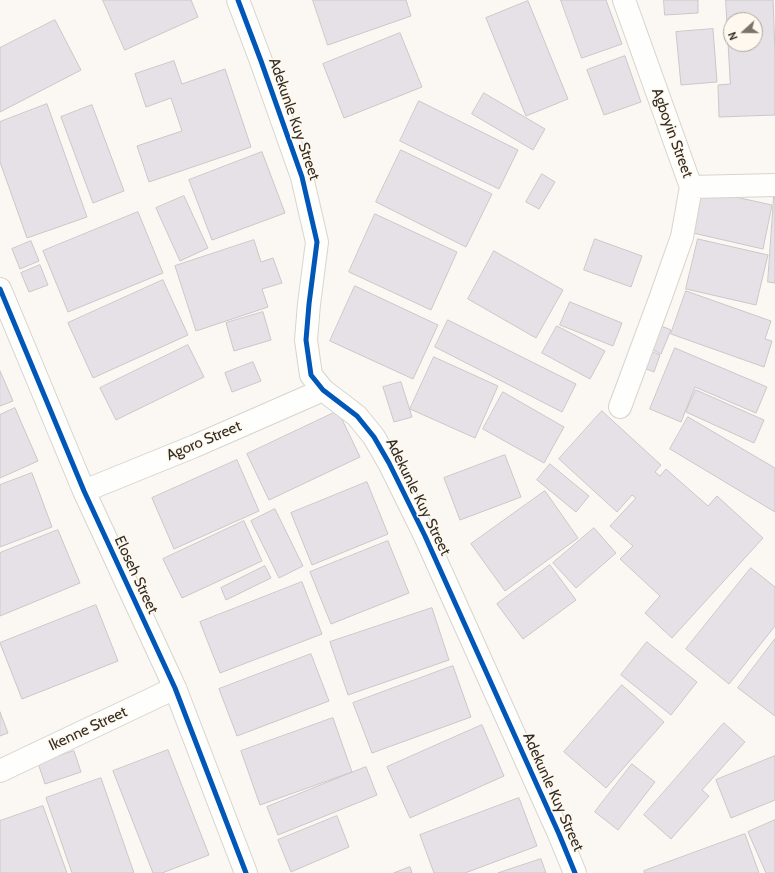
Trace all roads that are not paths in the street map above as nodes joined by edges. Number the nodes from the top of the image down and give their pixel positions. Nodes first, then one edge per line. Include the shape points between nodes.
1 (238, 0) edge
2 (624, 0) edge
3 (775, 185) edge
4 (691, 187) junction
5 (0, 289) edge
6 (323, 390) junction
7 (620, 406) dead end
8 (84, 491) junction
9 (176, 688) junction
10 (0, 771) edge
11 (246, 873) edge
12 (575, 873) edge

1 - 6 street, Adekunle Kuy Street via 302,177 317,242 306,340 311,375
2 - 4 street, Agboyin Street
3 - 4 street, Agboyin Street
4 - 7 street via 682,237
5 - 8 street, Eloseh Street
6 - 8 street, Agoro Street
6 - 12 street, Adekunle Kuy Street via 357,416 374,437 389,464 425,536
8 - 9 street, Eloseh Street
9 - 10 street, Ikenne Street
9 - 11 street, Eloseh Street

